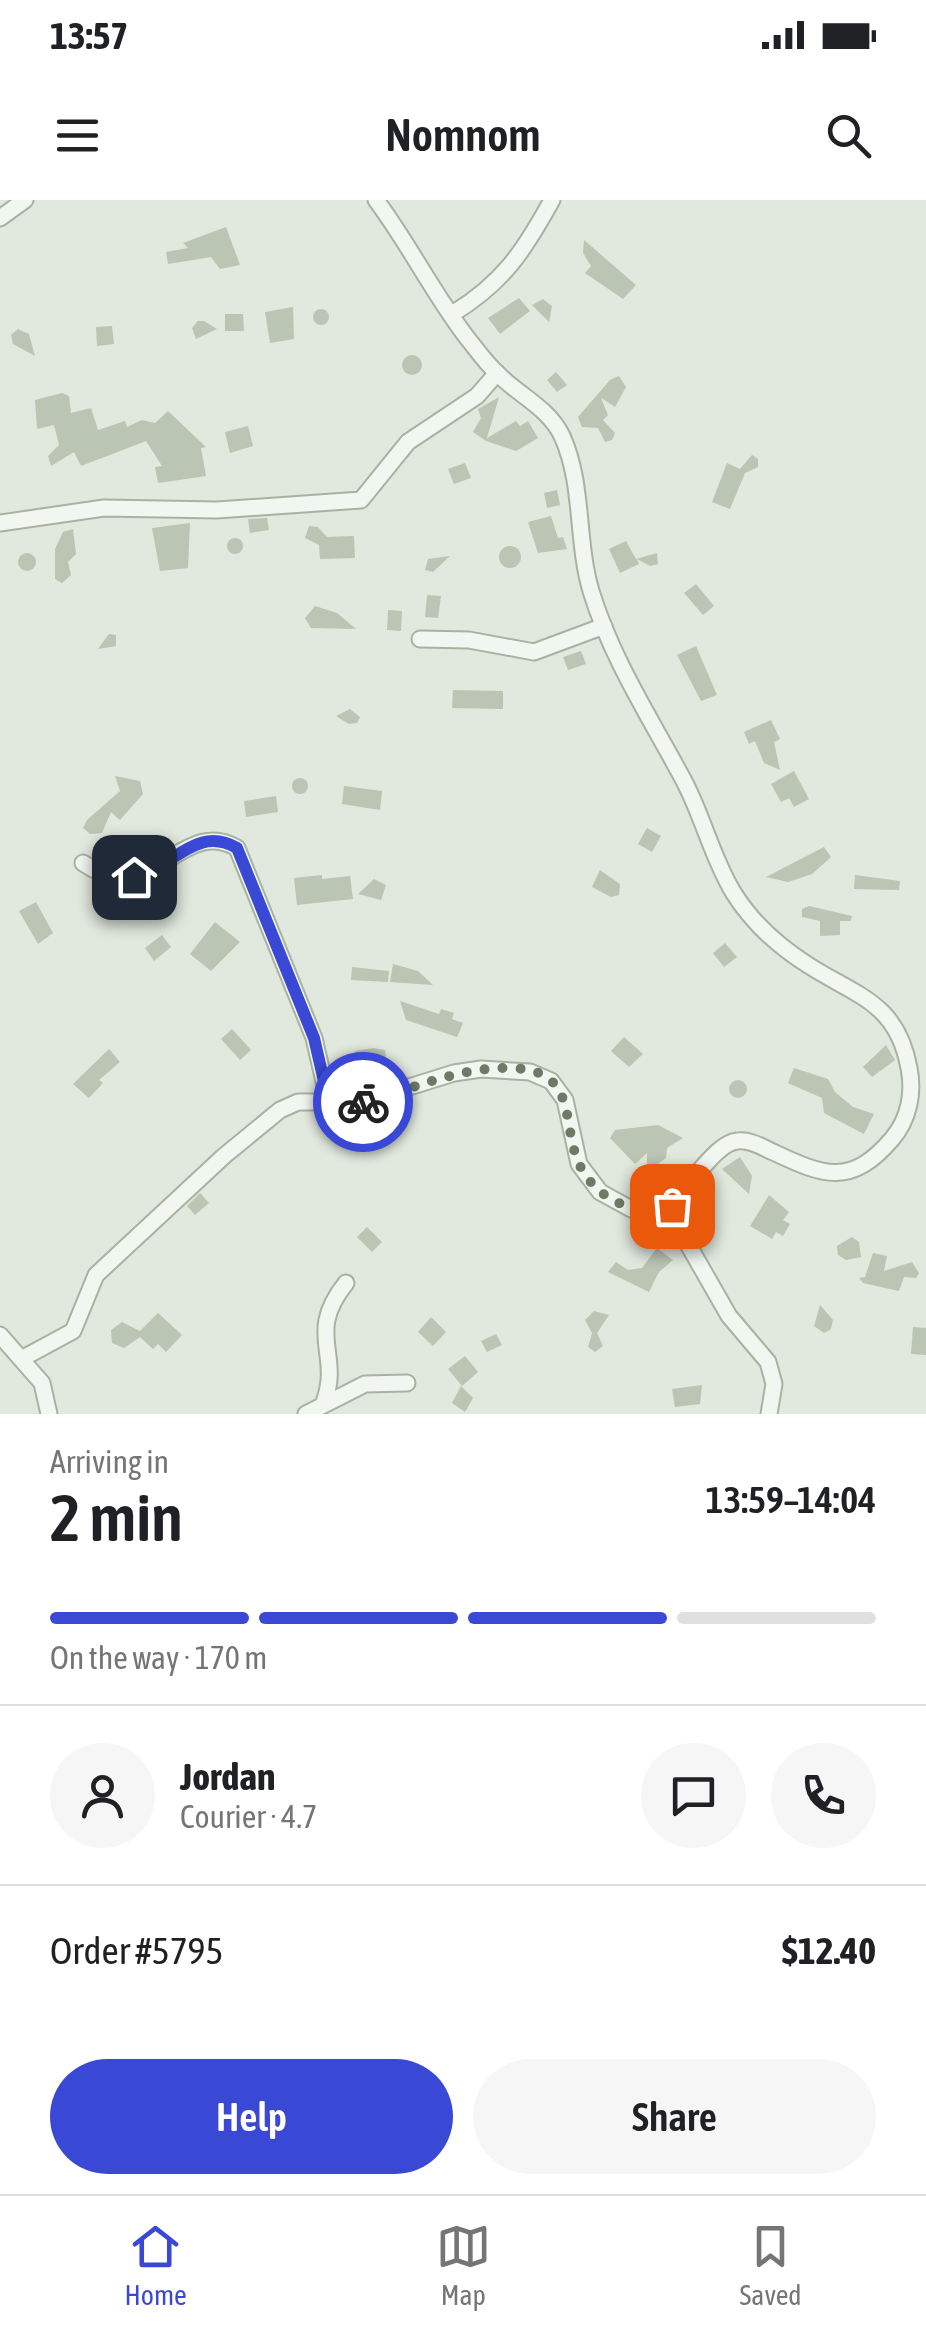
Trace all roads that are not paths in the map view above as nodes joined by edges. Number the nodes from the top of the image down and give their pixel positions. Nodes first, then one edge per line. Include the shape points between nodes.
1 (26, 200) edge
2 (376, 200) edge
3 (552, 200) edge
4 (0, 218) edge
5 (452, 314) junction
6 (497, 373) junction
7 (0, 522) edge
8 (604, 626) junction
9 (420, 639) dead end
10 (83, 863) dead end
11 (329, 1103) junction
12 (673, 1218) junction
13 (346, 1283) dead end
14 (0, 1335) edge
15 (23, 1358) junction
16 (406, 1383) dead end
17 (324, 1402) junction
18 (49, 1414) edge
19 (306, 1414) edge
20 (769, 1414) edge

1 - 4 street
2 - 5 street
3 - 5 street via 508,270 487,293
5 - 6 street
6 - 7 street via 478,396 408,442 361,500 217,510 104,508
6 - 8 street via 544,410 565,443 590,590
8 - 9 street via 534,652
8 - 12 street via 735,896 761,930 880,1008 899,1036 910,1074 906,1114 867,1164 839,1174 811,1170 736,1141 677,1195
10 - 11 street via 134,877 200,842 237,848 314,1038
11 - 12 street via 390,1095 454,1073 530,1072 551,1081 565,1100 580,1164 600,1192 631,1209
11 - 15 street via 288,1106 224,1156 90,1282 74,1331
12 - 20 street via 729,1316 768,1362 774,1384
13 - 17 street via 324,1314
14 - 15 street
15 - 18 street via 42,1382
16 - 17 street via 365,1384
17 - 19 street

